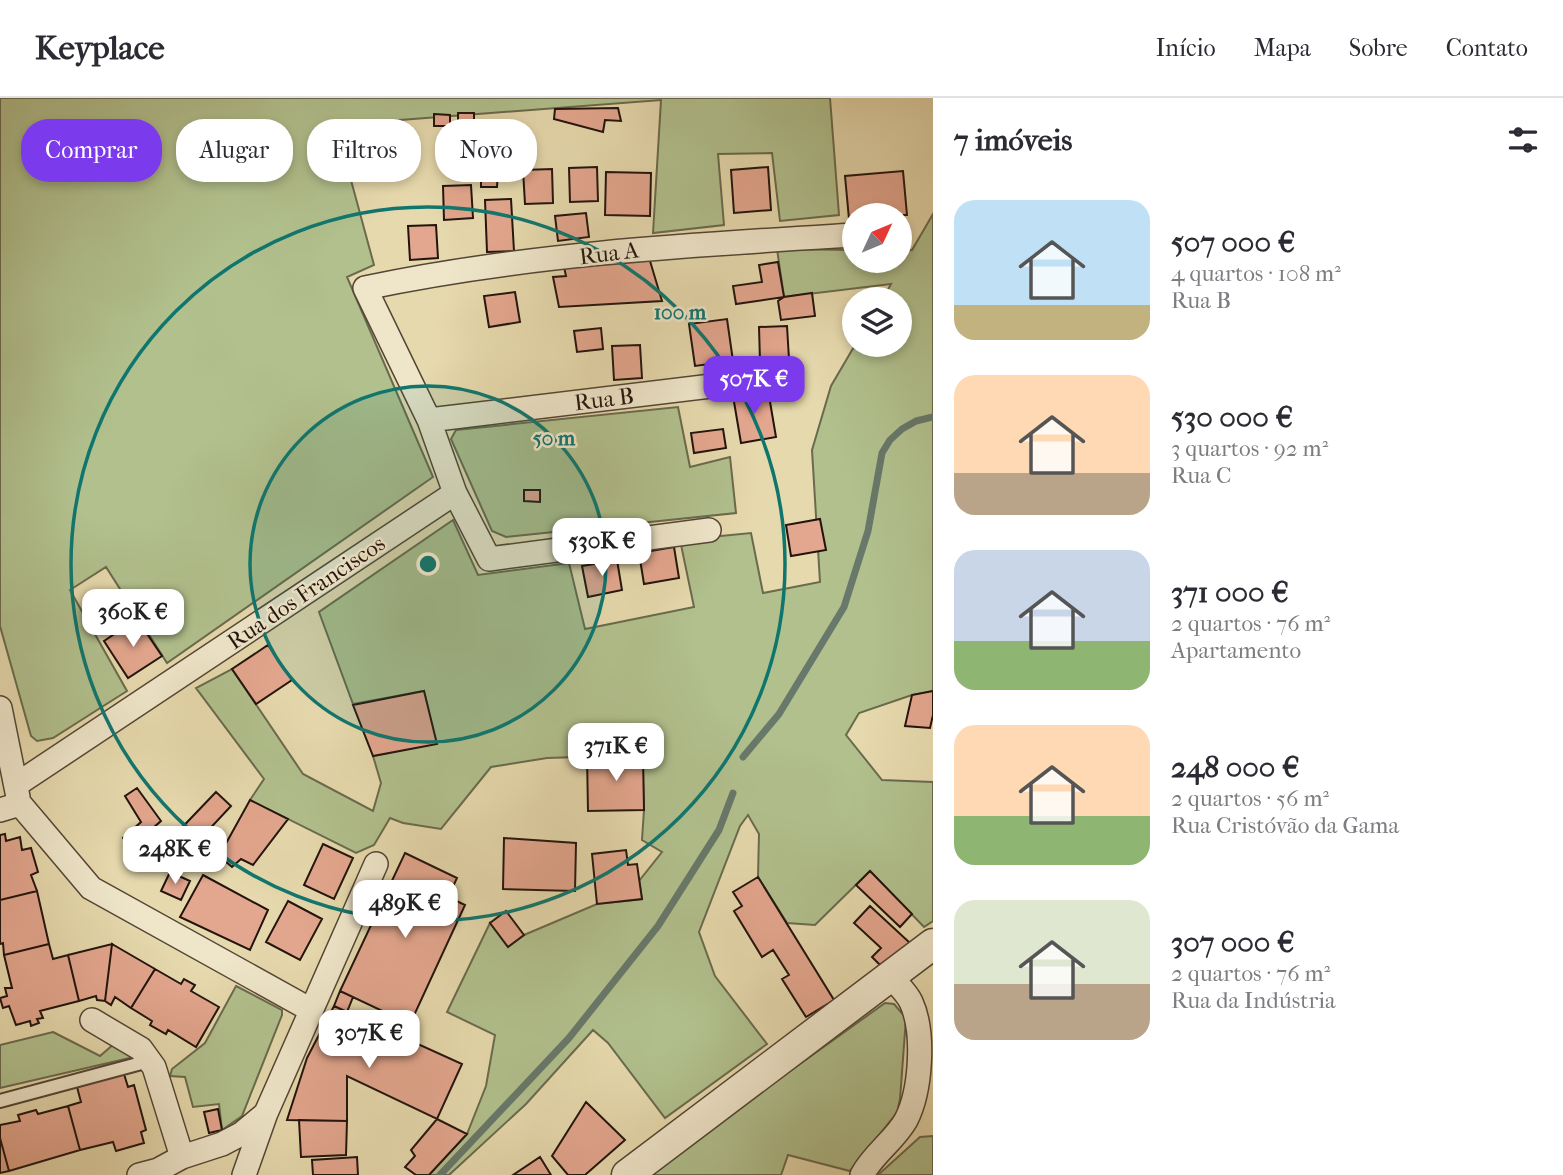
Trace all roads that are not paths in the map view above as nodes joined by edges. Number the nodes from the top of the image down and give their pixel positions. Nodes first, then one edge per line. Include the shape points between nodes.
1 (842, 236) edge
2 (778, 378) dead end
3 (429, 420) junction
4 (455, 493) junction
5 (709, 530) dead end
6 (0, 708) edge
7 (12, 800) edge
8 (376, 864) dead end
9 (933, 944) edge
10 (891, 976) junction
11 (312, 1010) junction
12 (92, 1020) dead end
13 (149, 1061) junction
14 (0, 1101) edge
15 (266, 1113) junction
16 (252, 1150) junction
17 (182, 1157) junction
18 (139, 1175) edge
19 (244, 1175) edge
20 (261, 1175) edge
21 (627, 1175) edge
22 (862, 1175) edge

1 - 3 street, Rua A via 657,247 439,273 365,288
2 - 3 street, Rua B
3 - 4 street
4 - 5 street via 489,559
4 - 7 street, Rua dos Franciscos
6 - 7 street
7 - 11 street via 91,888
8 - 11 street
9 - 10 street
10 - 21 street
10 - 22 street via 911,1000 918,1022 916,1091 906,1120
11 - 15 street
12 - 13 street via 141,1049
13 - 14 lane
13 - 17 street
15 - 16 street
15 - 17 street via 231,1139
16 - 19 street
16 - 20 street
17 - 18 street

